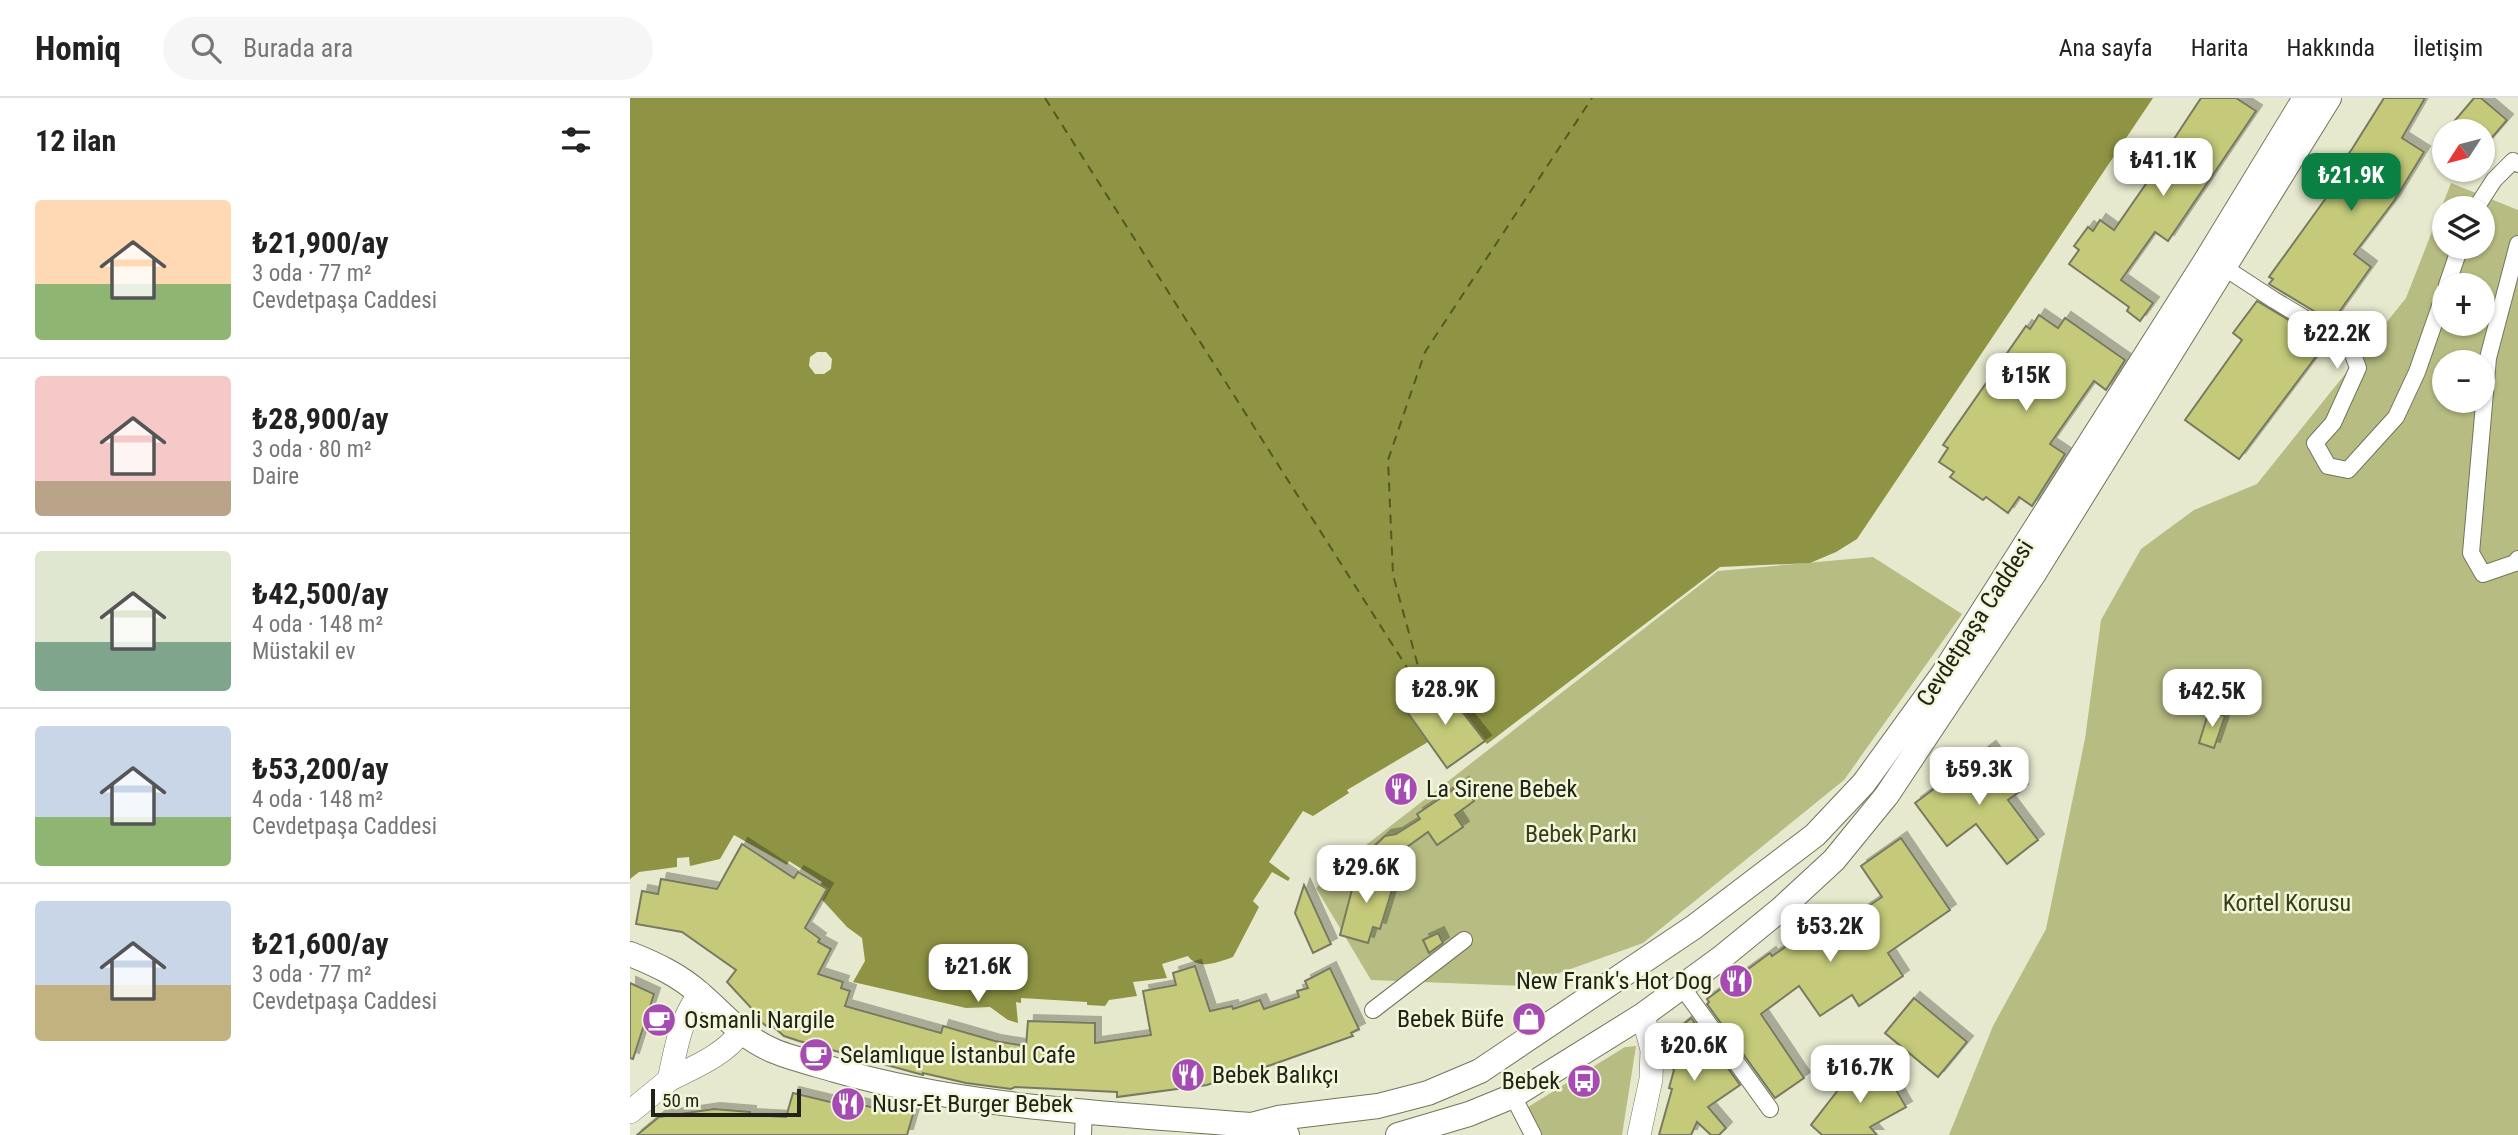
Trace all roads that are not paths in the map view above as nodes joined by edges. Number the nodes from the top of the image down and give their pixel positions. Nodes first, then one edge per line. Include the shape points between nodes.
1 (2305, 98) edge
2 (2329, 98) edge
3 (2518, 164) edge
4 (2484, 196) edge
5 (2518, 243) edge
6 (2225, 268) junction
7 (2432, 329) edge
8 (2518, 559) edge
9 (1694, 927) junction
10 (1464, 940) dead end
11 (630, 954) edge
12 (1721, 958) junction
13 (1617, 978) junction
14 (1682, 987) junction
15 (699, 993) junction
16 (1373, 1010) dead end
17 (1643, 1015) junction
18 (740, 1033) junction
19 (1507, 1054) junction
20 (669, 1080) junction
21 (1520, 1091) junction
22 (1428, 1093) junction
23 (1770, 1110) dead end
24 (630, 1112) edge
25 (1084, 1123) edge
26 (1251, 1130) edge
27 (1438, 1130) edge
28 (1287, 1135) edge
29 (1398, 1135) edge
30 (1533, 1135) edge
31 (1639, 1135) edge

1 - 9 main road, Cevdetpaşa Caddesi via 2050,507 1895,744 1815,835
2 - 6 main road, Cevdetpaşa Caddesi
3 - 4 street via 2513,161
5 - 8 street via 2488,358 2471,553 2483,574
6 - 7 street via 2351,349 2358,368 2333,423 2315,443 2328,466 2348,470 2396,416
6 - 12 main road, Cevdetpaşa Caddesi via 2035,572 1887,795 1819,875
9 - 12 main road via 1714,940
9 - 13 main road, Cevdetpaşa Caddesi
10 - 16 street
11 - 15 main road, Cevdetpaşa Caddesi
12 - 14 main road, Cevdetpaşa Caddesi
13 - 17 main road via 1627,986
13 - 19 main road, Cevdetpaşa Caddesi
14 - 17 main road, Cevdetpaşa Caddesi
14 - 23 street
15 - 18 main road, Cevdetpaşa Caddesi
15 - 20 street via 677,1036
17 - 21 main road, Cevdetpaşa Caddesi
17 - 31 street via 1653,1050
18 - 20 street via 717,1054
18 - 25 main road, Cevdetpaşa Caddesi via 774,1051 887,1085
19 - 21 main road via 1505,1067
19 - 22 main road, Cevdetpaşa Caddesi
20 - 24 street
21 - 27 main road, Cevdetpaşa Caddesi
21 - 30 street
22 - 26 main road, Cevdetpaşa Caddesi via 1378,1106 1279,1118
22 - 27 main road
25 - 26 main road, Cevdetpaşa Caddesi
26 - 28 main road, Cevdetpaşa Caddesi
27 - 29 main road, Cevdetpaşa Caddesi

